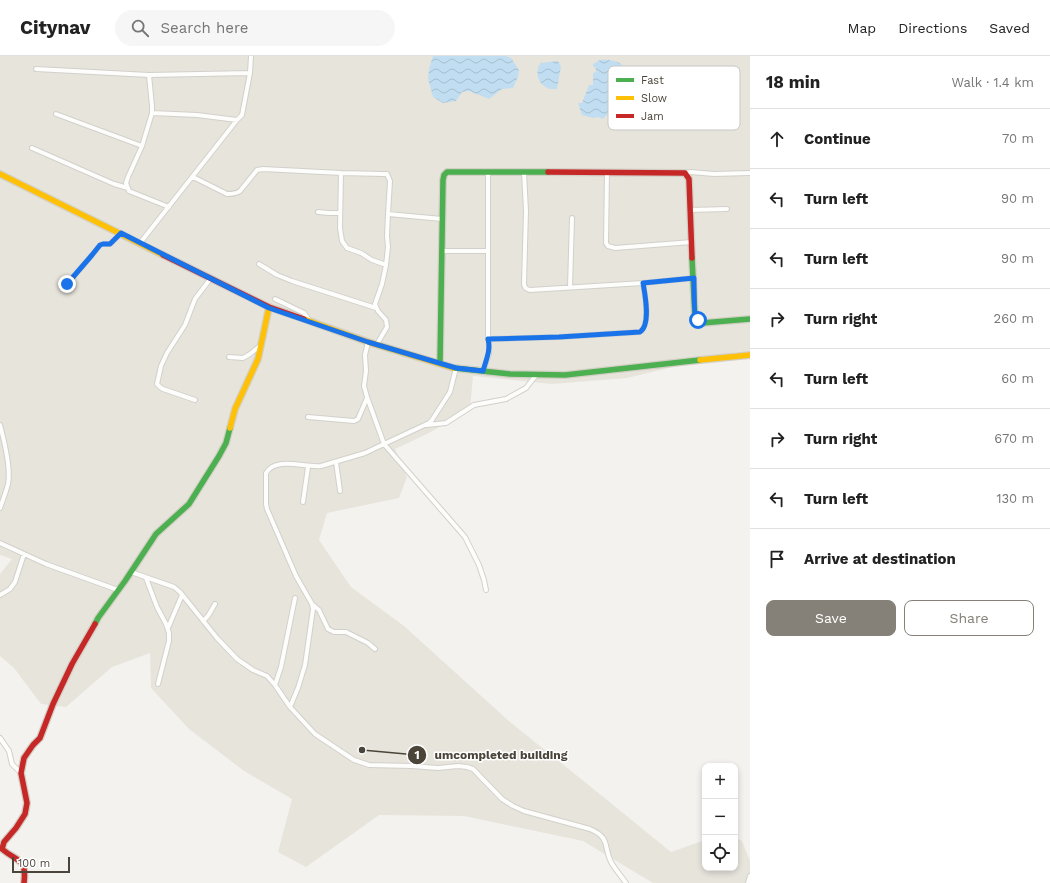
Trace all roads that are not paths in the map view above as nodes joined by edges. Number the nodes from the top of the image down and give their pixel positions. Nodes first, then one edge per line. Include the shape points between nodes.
1 (251, 56) edge
2 (36, 69) dead end
3 (250, 73) junction
4 (149, 75) junction
5 (152, 113) junction
6 (56, 114) dead end
7 (237, 120) junction
8 (142, 146) junction
9 (32, 148) dead end
10 (488, 172) junction
11 (524, 172) junction
12 (341, 173) junction
13 (607, 173) junction
14 (684, 173) junction
15 (750, 173) edge
16 (0, 174) edge
17 (193, 177) junction
18 (128, 188) junction
19 (169, 207) junction
20 (690, 210) junction
21 (728, 210) dead end
22 (318, 212) dead end
23 (340, 213) junction
24 (388, 214) junction
25 (572, 218) dead end
26 (442, 219) junction
27 (121, 233) junction
28 (692, 242) junction
29 (140, 243) junction
30 (442, 251) junction
31 (488, 251) junction
32 (259, 264) dead end
33 (386, 265) junction
34 (211, 278) junction
35 (694, 278) junction
36 (643, 283) junction
37 (67, 284) dead end
38 (570, 287) junction
39 (275, 299) dead end
40 (269, 308) junction
41 (376, 308) junction
42 (750, 320) edge
43 (310, 322) junction
44 (488, 339) junction
45 (368, 342) junction
46 (261, 344) junction
47 (377, 344) junction
48 (750, 355) edge
49 (229, 357) dead end
50 (440, 363) junction
51 (456, 368) junction
52 (483, 371) junction
53 (537, 374) junction
54 (367, 397) junction
55 (195, 400) dead end
56 (308, 417) dead end
57 (0, 425) edge
58 (426, 425) junction
59 (384, 444) junction
60 (336, 462) junction
61 (308, 467) junction
62 (0, 491) edge
63 (340, 491) dead end
64 (5, 494) junction
65 (303, 502) dead end
66 (0, 508) edge
67 (0, 543) edge
68 (24, 554) junction
69 (131, 572) junction
70 (146, 578) junction
71 (118, 590) junction
72 (486, 590) dead end
73 (0, 595) edge
74 (182, 595) junction
75 (295, 598) dead end
76 (215, 604) dead end
77 (312, 604) junction
78 (203, 621) junction
79 (168, 628) junction
80 (375, 649) dead end
81 (158, 684) dead end
82 (275, 685) junction
83 (290, 708) junction
84 (0, 738) edge
85 (21, 773) junction
86 (750, 876) edge
87 (24, 883) edge
88 (626, 883) edge
89 (748, 883) edge

1 - 3 street
2 - 4 street
3 - 4 street
3 - 7 street via 242,115
4 - 5 street
5 - 7 street
5 - 8 street
6 - 8 street
7 - 17 street
8 - 18 street via 126,183
9 - 18 street
10 - 11 street
10 - 26 street via 447,172 444,175
10 - 31 street
11 - 13 street
11 - 38 street via 525,287 530,290
12 - 17 street via 257,170 240,191 231,194
12 - 23 street
12 - 24 street via 387,174 390,182
13 - 14 street
13 - 28 street via 608,246 615,248
14 - 15 street
14 - 20 street via 689,179
16 - 27 street
17 - 19 street
18 - 19 street via 129,191
19 - 29 street
20 - 21 street
20 - 28 street
22 - 23 street
23 - 33 street via 342,241 347,248
24 - 26 street
24 - 33 street
25 - 38 street
26 - 30 street
27 - 29 street
27 - 37 street via 110,244 100,245
28 - 35 street
29 - 34 street
30 - 31 street
30 - 50 street
31 - 44 street
32 - 41 street via 292,281
33 - 41 street
34 - 40 street
34 - 55 street via 195,299 184,325 167,353 157,384 163,389
35 - 36 street
35 - 42 street via 695,318 702,323
36 - 38 street
36 - 44 street via 646,296 646,324 640,332
39 - 43 street via 304,312
40 - 43 street
40 - 46 street
41 - 47 street via 387,324
43 - 45 street
44 - 52 street via 489,354
45 - 47 street
45 - 54 street via 364,382
46 - 49 street via 243,358
46 - 69 street via 258,359 235,409 226,443 219,456 190,504 156,534
47 - 50 street
48 - 53 street via 565,375
50 - 51 street
51 - 52 street
51 - 58 street via 448,397
52 - 53 street
53 - 58 street via 526,388 506,399 474,405 446,423
54 - 56 street via 357,420
54 - 59 street
57 - 64 street via 9,475
58 - 59 street
59 - 60 street
59 - 72 street via 465,537 479,565
60 - 61 street
60 - 63 street
61 - 65 street
61 - 77 street via 282,464 274,466 268,469 265,478 267,509 296,576
62 - 64 street
64 - 66 street
67 - 68 street
68 - 71 street
68 - 73 street via 15,582 10,589
69 - 70 street
69 - 71 street
70 - 74 street via 174,587
70 - 79 street
71 - 85 street via 98,618 72,664 40,738 24,758
74 - 78 street
74 - 79 street
75 - 82 street
76 - 78 street
77 - 80 street via 319,610 328,629 346,632
77 - 83 street via 304,665
78 - 82 street via 237,659 267,676
79 - 81 street via 169,642
82 - 83 street
83 - 88 street via 315,734 354,760 369,765 467,767 473,769 502,799 513,806 597,832 605,840 611,862
84 - 85 street via 9,751 12,764
85 - 87 street via 27,803 25,814 4,842 2,849 23,864
86 - 89 street

